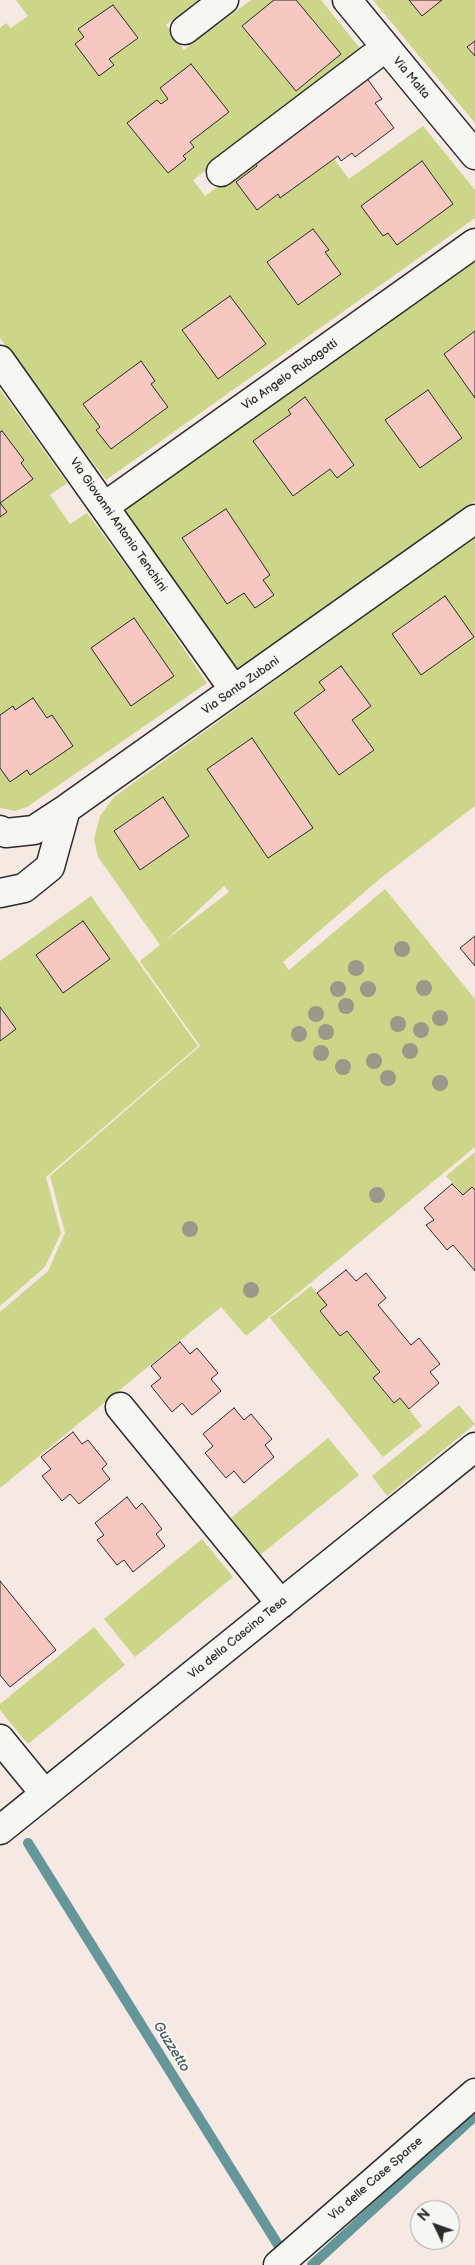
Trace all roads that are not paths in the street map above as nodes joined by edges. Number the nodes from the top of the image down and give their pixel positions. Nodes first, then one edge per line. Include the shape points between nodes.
1 (224, 0) edge
2 (347, 0) edge
3 (185, 30) dead end
4 (373, 57) dead end
5 (475, 155) edge
6 (221, 172) dead end
7 (475, 244) edge
8 (0, 360) edge
9 (105, 506) junction
10 (475, 519) edge
11 (234, 690) junction
12 (66, 809) junction
13 (0, 830) edge
14 (0, 893) edge
15 (120, 1407) dead end
16 (475, 1447) edge
17 (281, 1604) junction
18 (0, 1738) edge
19 (45, 1794) junction
20 (0, 1830) edge
21 (475, 2093) edge
22 (278, 2265) edge

1 - 3 street
2 - 5 street, Via Malta
4 - 6 street
7 - 9 street, Via Angelo Rubagotti
8 - 9 street, Via Giovanni Antonio Tenchini
9 - 11 street, Via Giovanni Antonio Tenchini
10 - 11 street, Via Santo Zubani
11 - 12 street, Via Santo Zubani
12 - 13 street, Via Santo Zubani via 34,830 6,833
12 - 14 street via 50,867 24,888
15 - 17 street
16 - 17 street, Via della Cascina Tesa
17 - 19 street, Via della Cascina Tesa
18 - 19 street
19 - 20 street, Via della Cascina Tesa
21 - 22 street, Via delle Case Sparse

